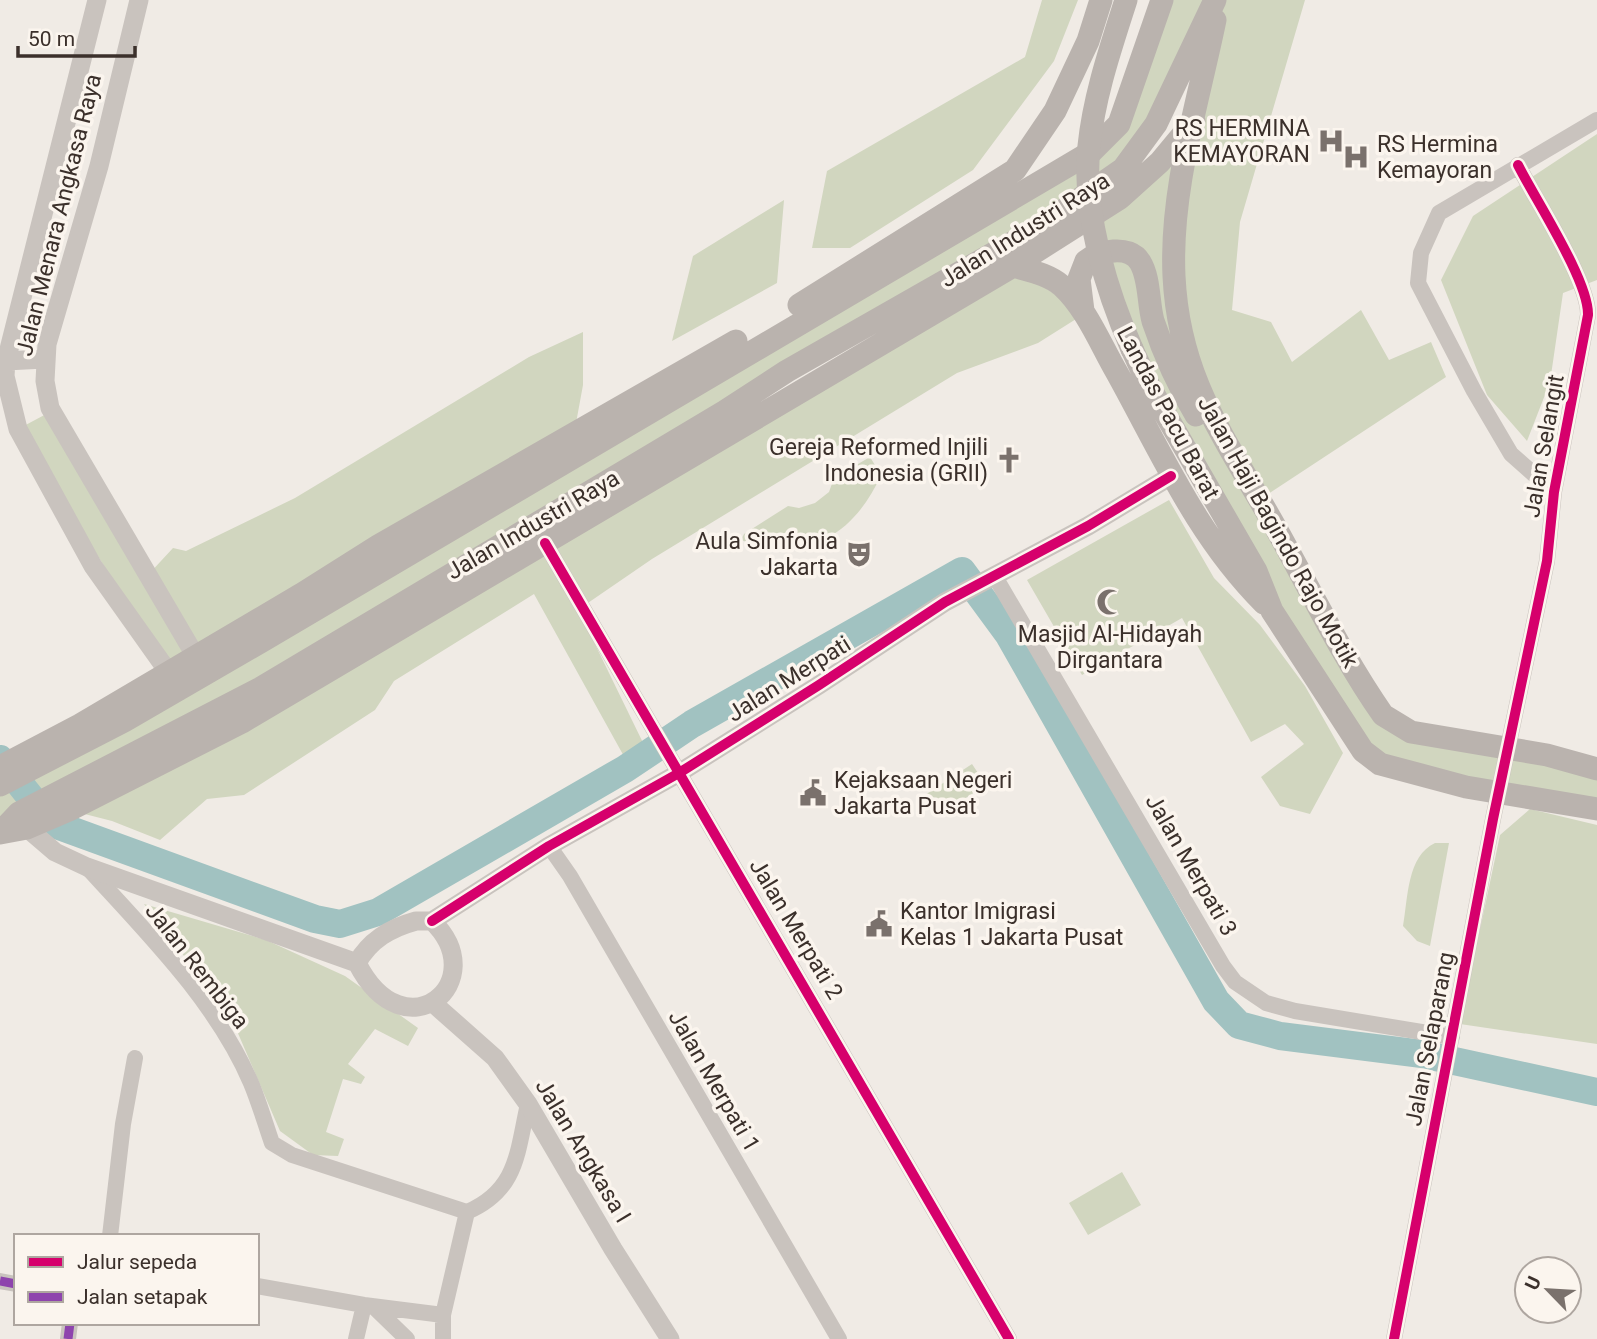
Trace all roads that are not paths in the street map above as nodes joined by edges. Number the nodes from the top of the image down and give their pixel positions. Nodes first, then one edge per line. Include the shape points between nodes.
1 (97, 0) edge
2 (139, 0) edge
3 (1101, 0) edge
4 (1126, 0) edge
5 (1162, 0) edge
6 (1217, 0) edge
7 (1597, 120) edge
8 (1194, 121) junction
9 (1518, 165) junction
10 (1013, 266) junction
11 (1084, 314) junction
12 (44, 359) junction
13 (6, 361) junction
14 (707, 367) junction
15 (48, 399) junction
16 (724, 412) junction
17 (15, 416) junction
18 (751, 422) junction
19 (1242, 474) junction
20 (1171, 476) junction
21 (517, 490) junction
22 (1554, 492) junction
23 (539, 534) junction
24 (987, 579) junction
25 (308, 603) junction
26 (1272, 611) junction
27 (196, 656) junction
28 (169, 673) junction
29 (261, 688) junction
30 (242, 722) junction
31 (1508, 748) junction
32 (26, 762) junction
33 (1597, 768) edge
34 (679, 773) junction
35 (2, 778) edge
36 (1499, 792) junction
37 (64, 800) junction
38 (1597, 809) edge
39 (32, 819) junction
40 (0, 833) edge
41 (548, 846) junction
42 (87, 867) junction
43 (432, 921) junction
44 (357, 963) junction
45 (434, 1004) junction
46 (1452, 1037) junction
47 (135, 1058) dead end
48 (528, 1104) junction
49 (467, 1212) junction
50 (110, 1234) edge
51 (259, 1286) edge
52 (368, 1306) junction
53 (443, 1315) junction
54 (356, 1339) edge
55 (407, 1339) edge
56 (443, 1339) edge
57 (670, 1339) edge
58 (839, 1339) edge
59 (1009, 1339) edge
60 (1394, 1339) edge

1 - 13 street, Jalan Menara Angkasa Raya
2 - 12 street, Jalan Menara Angkasa Raya via 99,166
3 - 14 main road, Jalan Industri Raya via 1088,41 1055,111 1015,170
4 - 26 main road, Landas Pacu Barat, bridge via 1104,70 1088,149 1091,199 1105,277 1149,386 1256,571
5 - 14 main road, Jalan Industri Raya via 1119,124 1091,152
6 - 8 main road, Jalan Haji Bagindo Rajo Motik
6 - 16 main road, Jalan Industri Raya via 1156,124 1123,169 1038,228 787,371
7 - 9 street, Jalan Selangit
8 - 10 main road, Jalan Industri Raya via 1160,162 1120,198
8 - 19 main road, Jalan Haji Bagindo Rajo Motik via 1175,232 1179,316 1196,384
9 - 22 street, Jalan Selangit via 1588,302
9 - 22 street, Jalan Selangit via 1439,213 1421,253 1418,284 1511,454
10 - 11 main road via 1054,281
10 - 18 main road, Jalan Industri Raya
11 - 19 main road via 1079,279 1086,261 1108,251 1134,255 1141,262 1153,318 1178,384 1222,456
11 - 20 main road
12 - 13 street
12 - 15 street, Jalan Menara Angkasa Raya
13 - 17 street, Jalan Menara Angkasa Raya
14 - 21 main road, Jalan Industri Raya
14 - 25 main road, Jalan Industri Raya via 378,546
15 - 17 street
15 - 27 street, Jalan Menara Angkasa Raya
16 - 18 main road
16 - 23 main road, Jalan Industri Raya
17 - 28 street, Jalan Menara Angkasa Raya via 93,566
18 - 23 main road, Jalan Industri Raya
19 - 31 main road, Jalan Haji Bagindo Rajo Motik via 1383,715 1411,732
20 - 24 street, Jalan Merpati
20 - 26 main road via 1208,536
21 - 23 main road
21 - 25 main road, Jalan Industri Raya
22 - 31 street, Jalan Selangit via 1547,561
23 - 29 main road, Jalan Industri Raya
23 - 30 main road, Jalan Industri Raya
23 - 34 street, Jalan Merpati 2
24 - 34 street, Jalan Merpati
24 - 46 street, Jalan Merpati 3 via 1236,982 1266,1003 1295,1011
25 - 27 main road, Jalan Industri Raya
25 - 32 main road, Jalan Industri Raya via 124,721
26 - 36 main road, Jalan Haji Bagindo Rajo Motik via 1363,751 1380,764
27 - 28 main road, Jalan Industri Raya
28 - 32 main road, Jalan Industri Raya
29 - 30 main road
29 - 37 main road, Jalan Industri Raya
30 - 37 main road, Jalan Industri Raya
31 - 33 main road, Jalan Haji Bagindo Rajo Motik
31 - 36 street, Jalan Selaparang
32 - 35 main road, Jalan Industri Raya
34 - 41 street, Jalan Merpati
34 - 59 street, Jalan Merpati 2
36 - 38 main road, Jalan Haji Bagindo Rajo Motik
36 - 46 street, Jalan Selaparang
37 - 39 main road, Jalan Industri Raya
39 - 40 main road, Jalan Industri Raya
39 - 42 street via 55,852
41 - 43 street, Jalan Merpati
41 - 58 street, Jalan Merpati 1 via 570,876
42 - 44 street
42 - 49 street, Jalan Rembiga via 211,1013 251,1082 272,1143 292,1155
43 - 44 street via 416,921 388,931 372,942
43 - 45 street via 446,937 452,969 445,994
44 - 45 street via 381,997 405,1006
45 - 48 street, Jalan Angkasa I via 495,1058
46 - 60 street, Jalan Selaparang
47 - 50 street
48 - 49 street via 506,1185
48 - 57 street, Jalan Angkasa I
49 - 53 street
51 - 52 street
52 - 53 street
52 - 54 street
52 - 55 street
53 - 56 street

